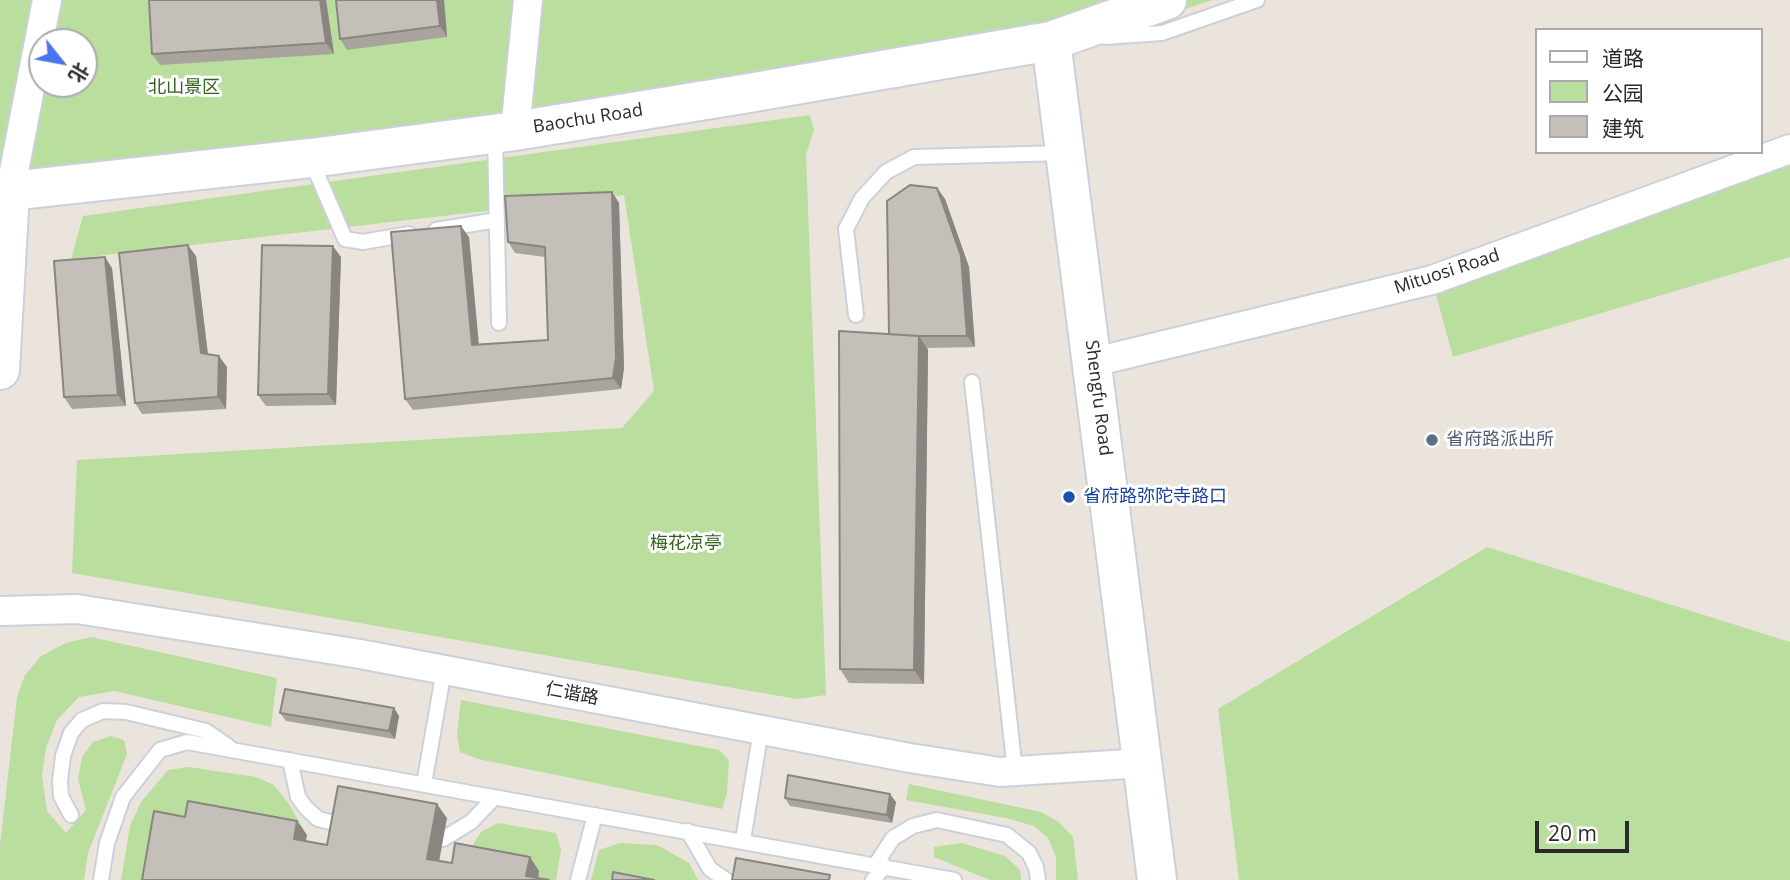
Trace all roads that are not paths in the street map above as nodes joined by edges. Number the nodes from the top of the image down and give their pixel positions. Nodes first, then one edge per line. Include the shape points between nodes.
1 (47, 0) edge
2 (528, 0) edge
3 (1167, 0) edge
4 (1257, 0) edge
5 (1051, 41) junction
6 (505, 132) junction
7 (1790, 149) edge
8 (1066, 153) junction
9 (310, 158) junction
10 (5, 192) edge
11 (497, 220) junction
12 (856, 315) dead end
13 (499, 323) dead end
14 (1094, 362) junction
15 (0, 370) edge
16 (972, 382) dead end
17 (0, 611) edge
18 (444, 670) junction
19 (761, 730) junction
20 (233, 750) junction
21 (290, 760) junction
22 (1145, 763) junction
23 (1015, 771) junction
24 (424, 784) junction
25 (495, 797) junction
26 (595, 814) junction
27 (71, 815) dead end
28 (343, 825) edge
29 (688, 831) junction
30 (443, 839) dead end
31 (743, 840) junction
32 (880, 865) junction
33 (101, 880) edge
34 (579, 880) edge
35 (726, 880) edge
36 (873, 880) edge
37 (954, 880) edge
38 (1038, 880) edge
39 (1157, 880) edge

1 - 10 street
2 - 6 street
3 - 5 main road, Baochu Road
4 - 5 lane via 1162,33
5 - 6 main road, Baochu Road
5 - 8 main road, Shengfu Road
6 - 9 main road, Baochu Road
6 - 11 lane
7 - 14 street, Mituosi Road via 1432,280
8 - 12 lane via 914,157 886,172 862,198 846,229
8 - 14 main road, Shengfu Road
9 - 10 main road, Baochu Road
9 - 11 lane via 345,239 363,242
10 - 15 main road
11 - 13 lane
14 - 22 main road, Shengfu Road
16 - 23 lane
17 - 18 street, 仁谐路 via 77,609
18 - 19 street, 仁谐路
18 - 24 lane
19 - 23 street, 仁谐路 via 910,758
19 - 31 lane
20 - 21 lane
20 - 27 lane via 206,731 103,711 82,720 71,733 63,756 61,796
20 - 33 lane via 187,742 160,750 123,797 107,843
21 - 24 lane
21 - 28 lane via 298,797 306,808 318,819
22 - 23 street, 仁谐路
22 - 39 main road, Shengfu Road
24 - 25 lane
25 - 26 lane
25 - 30 lane via 471,822
26 - 29 lane
26 - 34 lane
29 - 31 lane
29 - 35 lane via 710,869
31 - 32 lane
32 - 36 lane
32 - 37 lane
32 - 38 lane via 893,838 913,826 937,820 1007,835 1020,843 1037,867

